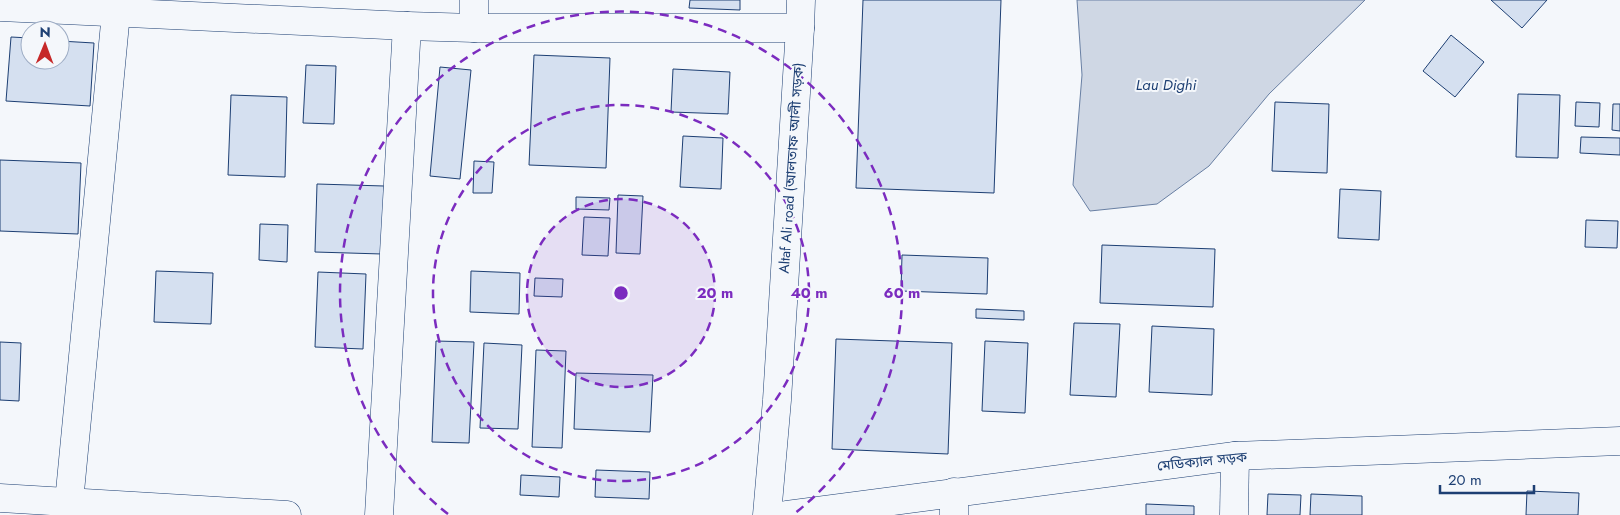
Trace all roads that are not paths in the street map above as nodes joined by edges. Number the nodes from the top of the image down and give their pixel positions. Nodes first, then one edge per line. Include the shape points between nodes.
1 (474, 0) edge
2 (800, 0) edge
3 (36, 4) edge
4 (0, 7) edge
5 (116, 13) junction
6 (407, 26) junction
7 (474, 28) junction
8 (800, 28) junction
9 (1620, 441) edge
10 (1235, 456) junction
11 (0, 498) edge
12 (70, 502) junction
13 (954, 504) edge
14 (287, 515) edge
15 (379, 515) edge
16 (767, 515) edge
17 (787, 515) edge
18 (1234, 515) edge

1 - 7 street
2 - 8 street, Altaf Ali road (আলতাফ আলী সড়ক)
3 - 4 street
3 - 5 street
5 - 6 street
5 - 12 street
6 - 7 street
6 - 15 street
7 - 8 street
8 - 16 street, Altaf Ali road (আলতাফ আলী সড়ক)
9 - 10 street, মেডিক্যাল সড়ক
10 - 13 street, মেডিক্যাল সড়ক
10 - 18 street
11 - 12 street
12 - 14 street
13 - 17 street, মেডিক্যাল সড়ক

